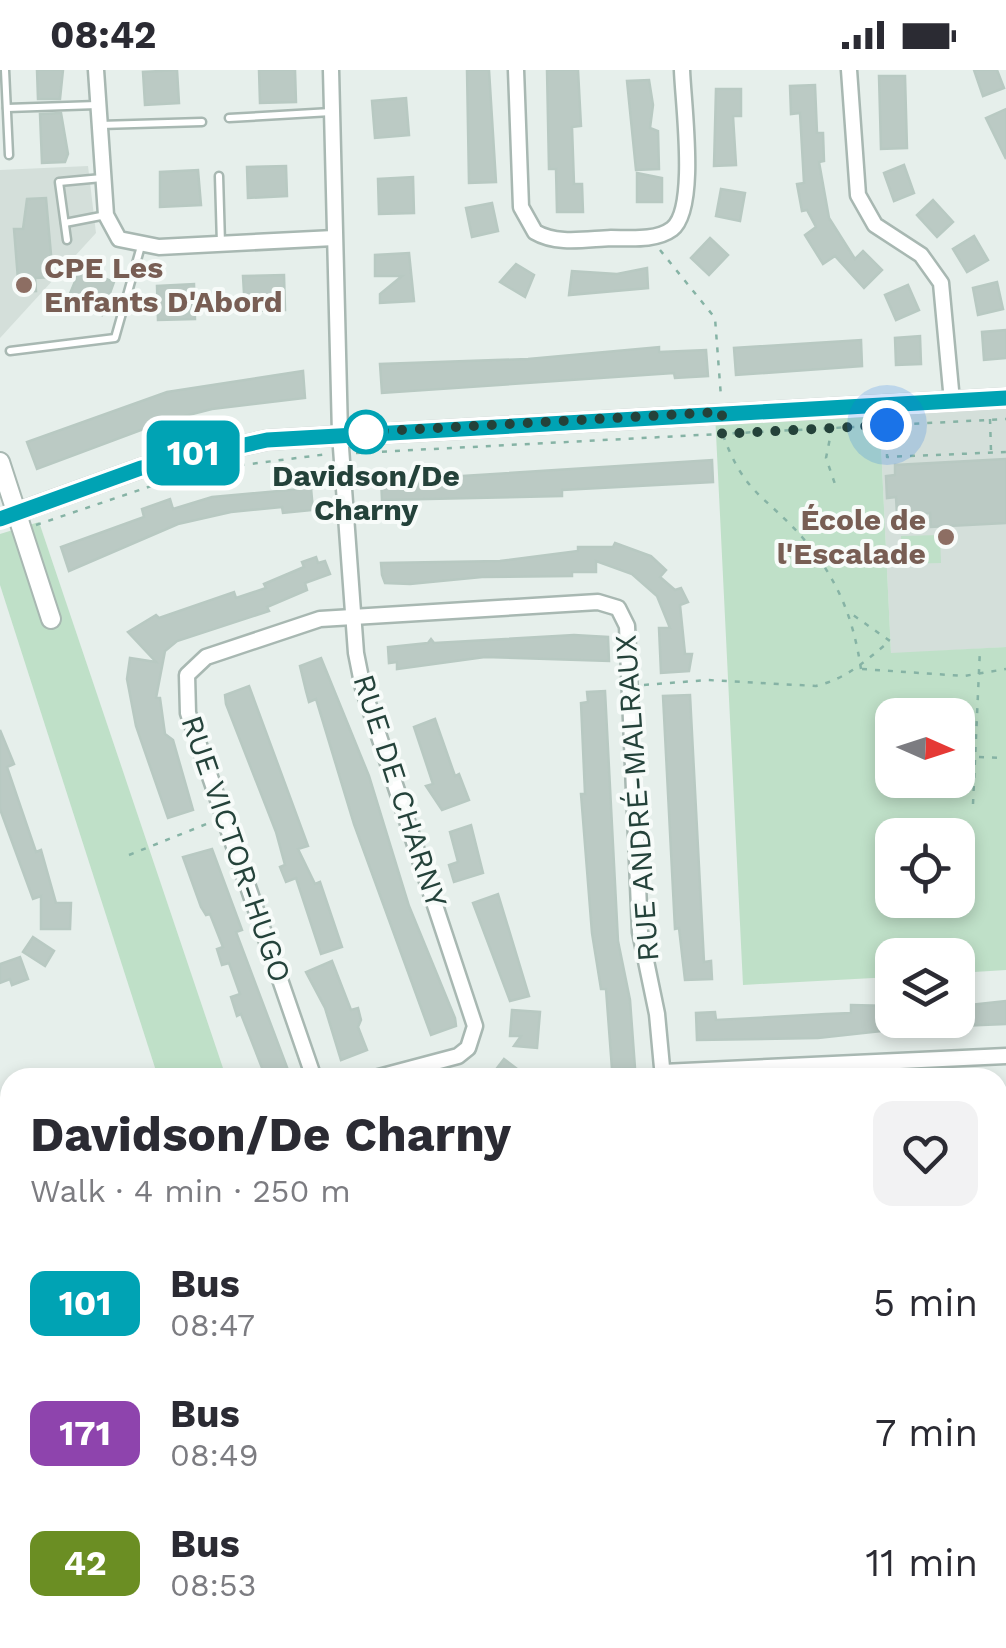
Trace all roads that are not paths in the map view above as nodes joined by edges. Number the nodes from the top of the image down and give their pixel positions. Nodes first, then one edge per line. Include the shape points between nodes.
1 (5, 70) edge
2 (96, 70) edge
3 (332, 70) edge
4 (516, 70) edge
5 (682, 70) edge
6 (849, 70) edge
7 (98, 106) junction
8 (7, 108) junction
9 (332, 112) junction
10 (229, 118) dead end
11 (202, 122) dead end
12 (100, 125) junction
13 (9, 155) dead end
14 (219, 176) dead end
15 (104, 178) junction
16 (106, 215) junction
17 (65, 223) junction
18 (334, 238) junction
19 (67, 240) dead end
20 (221, 244) junction
21 (142, 245) junction
22 (10, 351) dead end
23 (998, 398) edge
24 (952, 401) junction
25 (340, 434) junction
26 (0, 462) edge
27 (8, 516) edge
28 (352, 616) junction
29 (51, 618) dead end
30 (1006, 1056) edge
31 (311, 1068) edge
32 (412, 1068) edge
33 (662, 1068) edge
34 (878, 1068) edge

1 - 8 lane
2 - 7 street
3 - 9 street, RUE DE CHARNY
4 - 5 street via 521,207 526,222 546,238 650,237 671,230 685,210
6 - 24 street via 858,195 875,225 921,255 942,283
7 - 8 lane
7 - 12 street
8 - 13 lane
9 - 10 lane
9 - 18 street, RUE DE CHARNY
11 - 12 lane
12 - 15 street
14 - 20 lane
15 - 16 street
15 - 17 lane via 60,182
16 - 17 lane
16 - 21 street via 119,238
17 - 19 lane
18 - 20 street
18 - 25 street, RUE DE CHARNY
20 - 21 street
21 - 22 lane via 115,338
23 - 24 street
24 - 25 street
25 - 27 street via 199,452
25 - 28 street, RUE DE CHARNY
26 - 27 street
27 - 29 street
28 - 31 street, RUE VICTOR-HUGO via 320,619 206,657 187,675 188,714
28 - 32 street, RUE DE CHARNY via 363,688 475,1026 458,1056
28 - 33 street, RUE ANDRÉ-MALRAUX via 610,603 618,608 627,626 640,932
30 - 34 street

